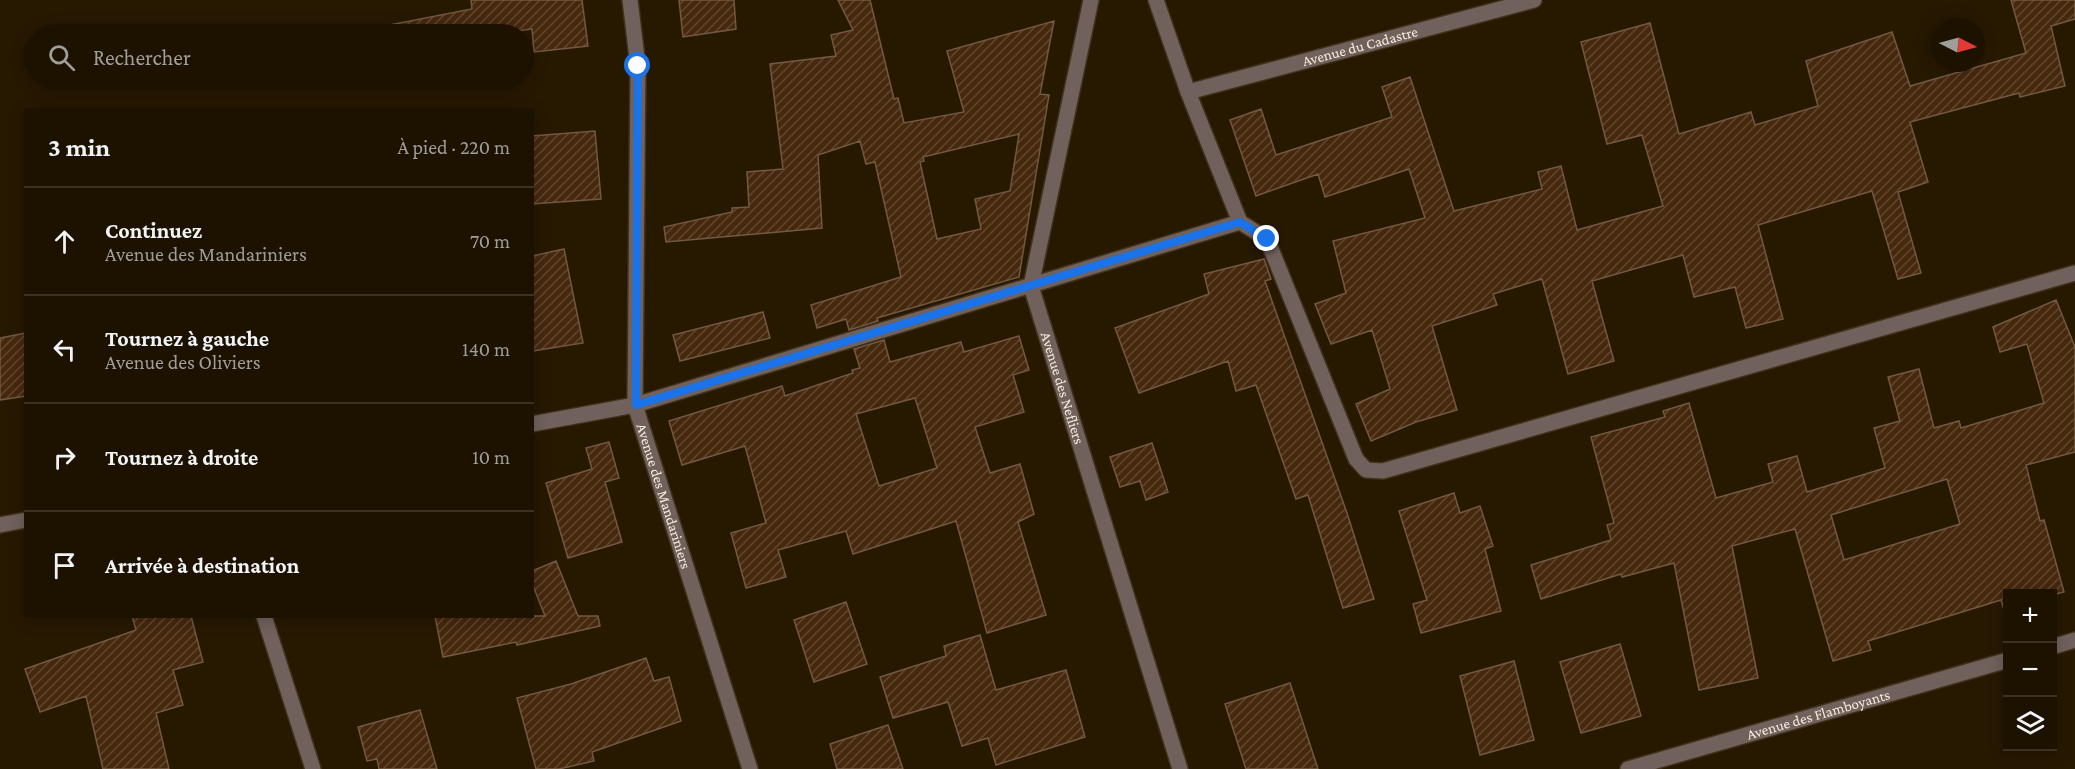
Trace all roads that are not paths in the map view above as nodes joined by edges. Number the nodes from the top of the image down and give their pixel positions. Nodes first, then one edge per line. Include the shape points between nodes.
1 (630, 0) edge
2 (1091, 0) edge
3 (1156, 0) edge
4 (1534, 0) edge
5 (1188, 92) junction
6 (1240, 222) junction
7 (2075, 273) edge
8 (1030, 286) junction
9 (636, 405) junction
10 (534, 424) edge
11 (24, 520) edge
12 (0, 525) edge
13 (265, 618) edge
14 (2075, 640) edge
15 (2057, 645) edge
16 (2003, 661) edge
17 (314, 769) edge
18 (750, 769) edge
19 (1180, 769) edge
20 (1628, 769) edge

1 - 9 street, Avenue des Mandariniers via 638,66
2 - 8 street, Avenue des Nefliers
3 - 5 street
4 - 5 street, Avenue du Cadastre
5 - 6 street
6 - 7 street via 1267,239 1356,459 1371,471 1383,471
6 - 8 street
8 - 9 street
8 - 19 street, Avenue des Nefliers
9 - 10 street
9 - 18 street, Avenue des Mandariniers
11 - 12 street
13 - 17 street
14 - 15 street
16 - 20 street, Avenue des Flamboyants

